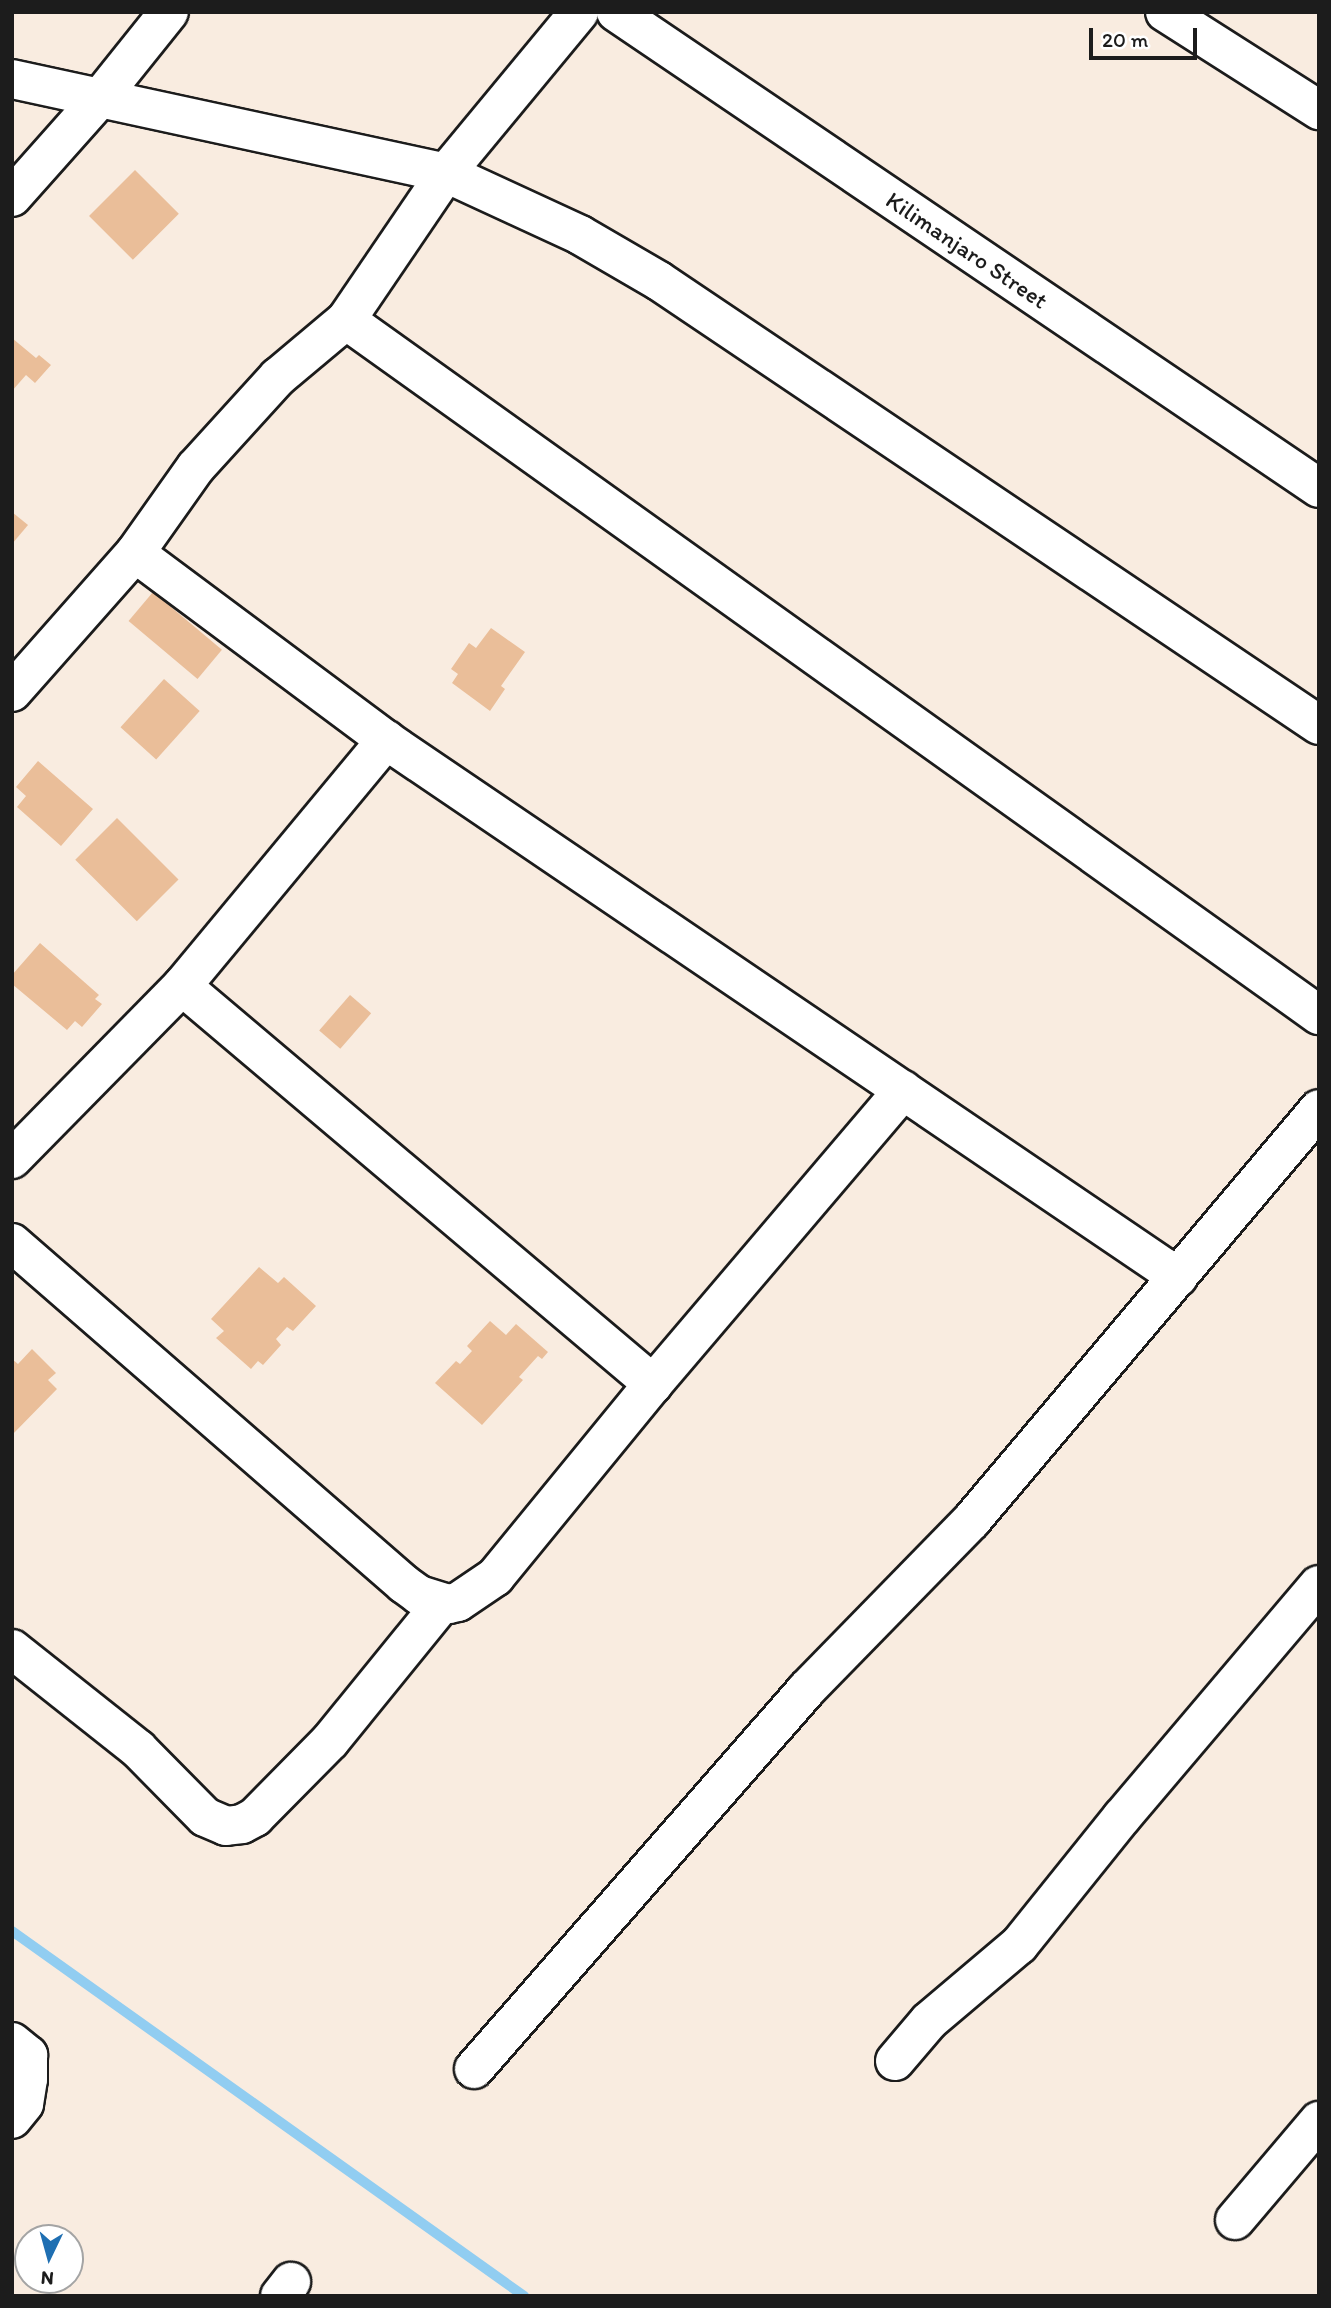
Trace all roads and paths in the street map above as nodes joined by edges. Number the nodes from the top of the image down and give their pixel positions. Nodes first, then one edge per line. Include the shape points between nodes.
1 (169, 12) edge
2 (579, 12) edge
3 (616, 12) edge
4 (1165, 12) edge
5 (12, 79) edge
6 (100, 98) junction
7 (1319, 110) edge
8 (446, 173) junction
9 (12, 197) edge
10 (346, 320) junction
11 (1319, 488) edge
12 (135, 553) junction
13 (12, 692) edge
14 (1319, 725) edge
15 (386, 740) junction
16 (182, 986) junction
17 (1319, 1014) edge
18 (903, 1090) junction
19 (1319, 1109) edge
20 (12, 1159) edge
21 (12, 1243) edge
22 (1178, 1277) junction
23 (653, 1384) junction
24 (1319, 1585) edge
25 (442, 1603) junction
26 (12, 1648) edge
27 (20, 2048) edge
28 (895, 2061) dead end
29 (474, 2069) dead end
30 (12, 2119) edge
31 (1319, 2121) edge
32 (1235, 2220) dead end

1 - 6 street
2 - 8 street
3 - 11 street, Kilimanjaro Street
4 - 7 street
5 - 6 street
6 - 8 street
6 - 9 street
8 - 10 street
8 - 14 street via 580,235 659,281
10 - 12 street via 278,377 205,457
10 - 17 street
12 - 13 street
12 - 15 street
15 - 16 street
15 - 18 street
16 - 20 street
16 - 23 street
18 - 22 street
18 - 23 street
19 - 22 street
21 - 25 street via 404,1584
22 - 29 street via 971,1521 807,1689
23 - 25 street via 495,1577 458,1602
24 - 28 street via 1019,1945 929,2021
25 - 26 street via 330,1741 255,1817 226,1826 205,1817 138,1749
27 - 30 street via 24,2104
31 - 32 street

